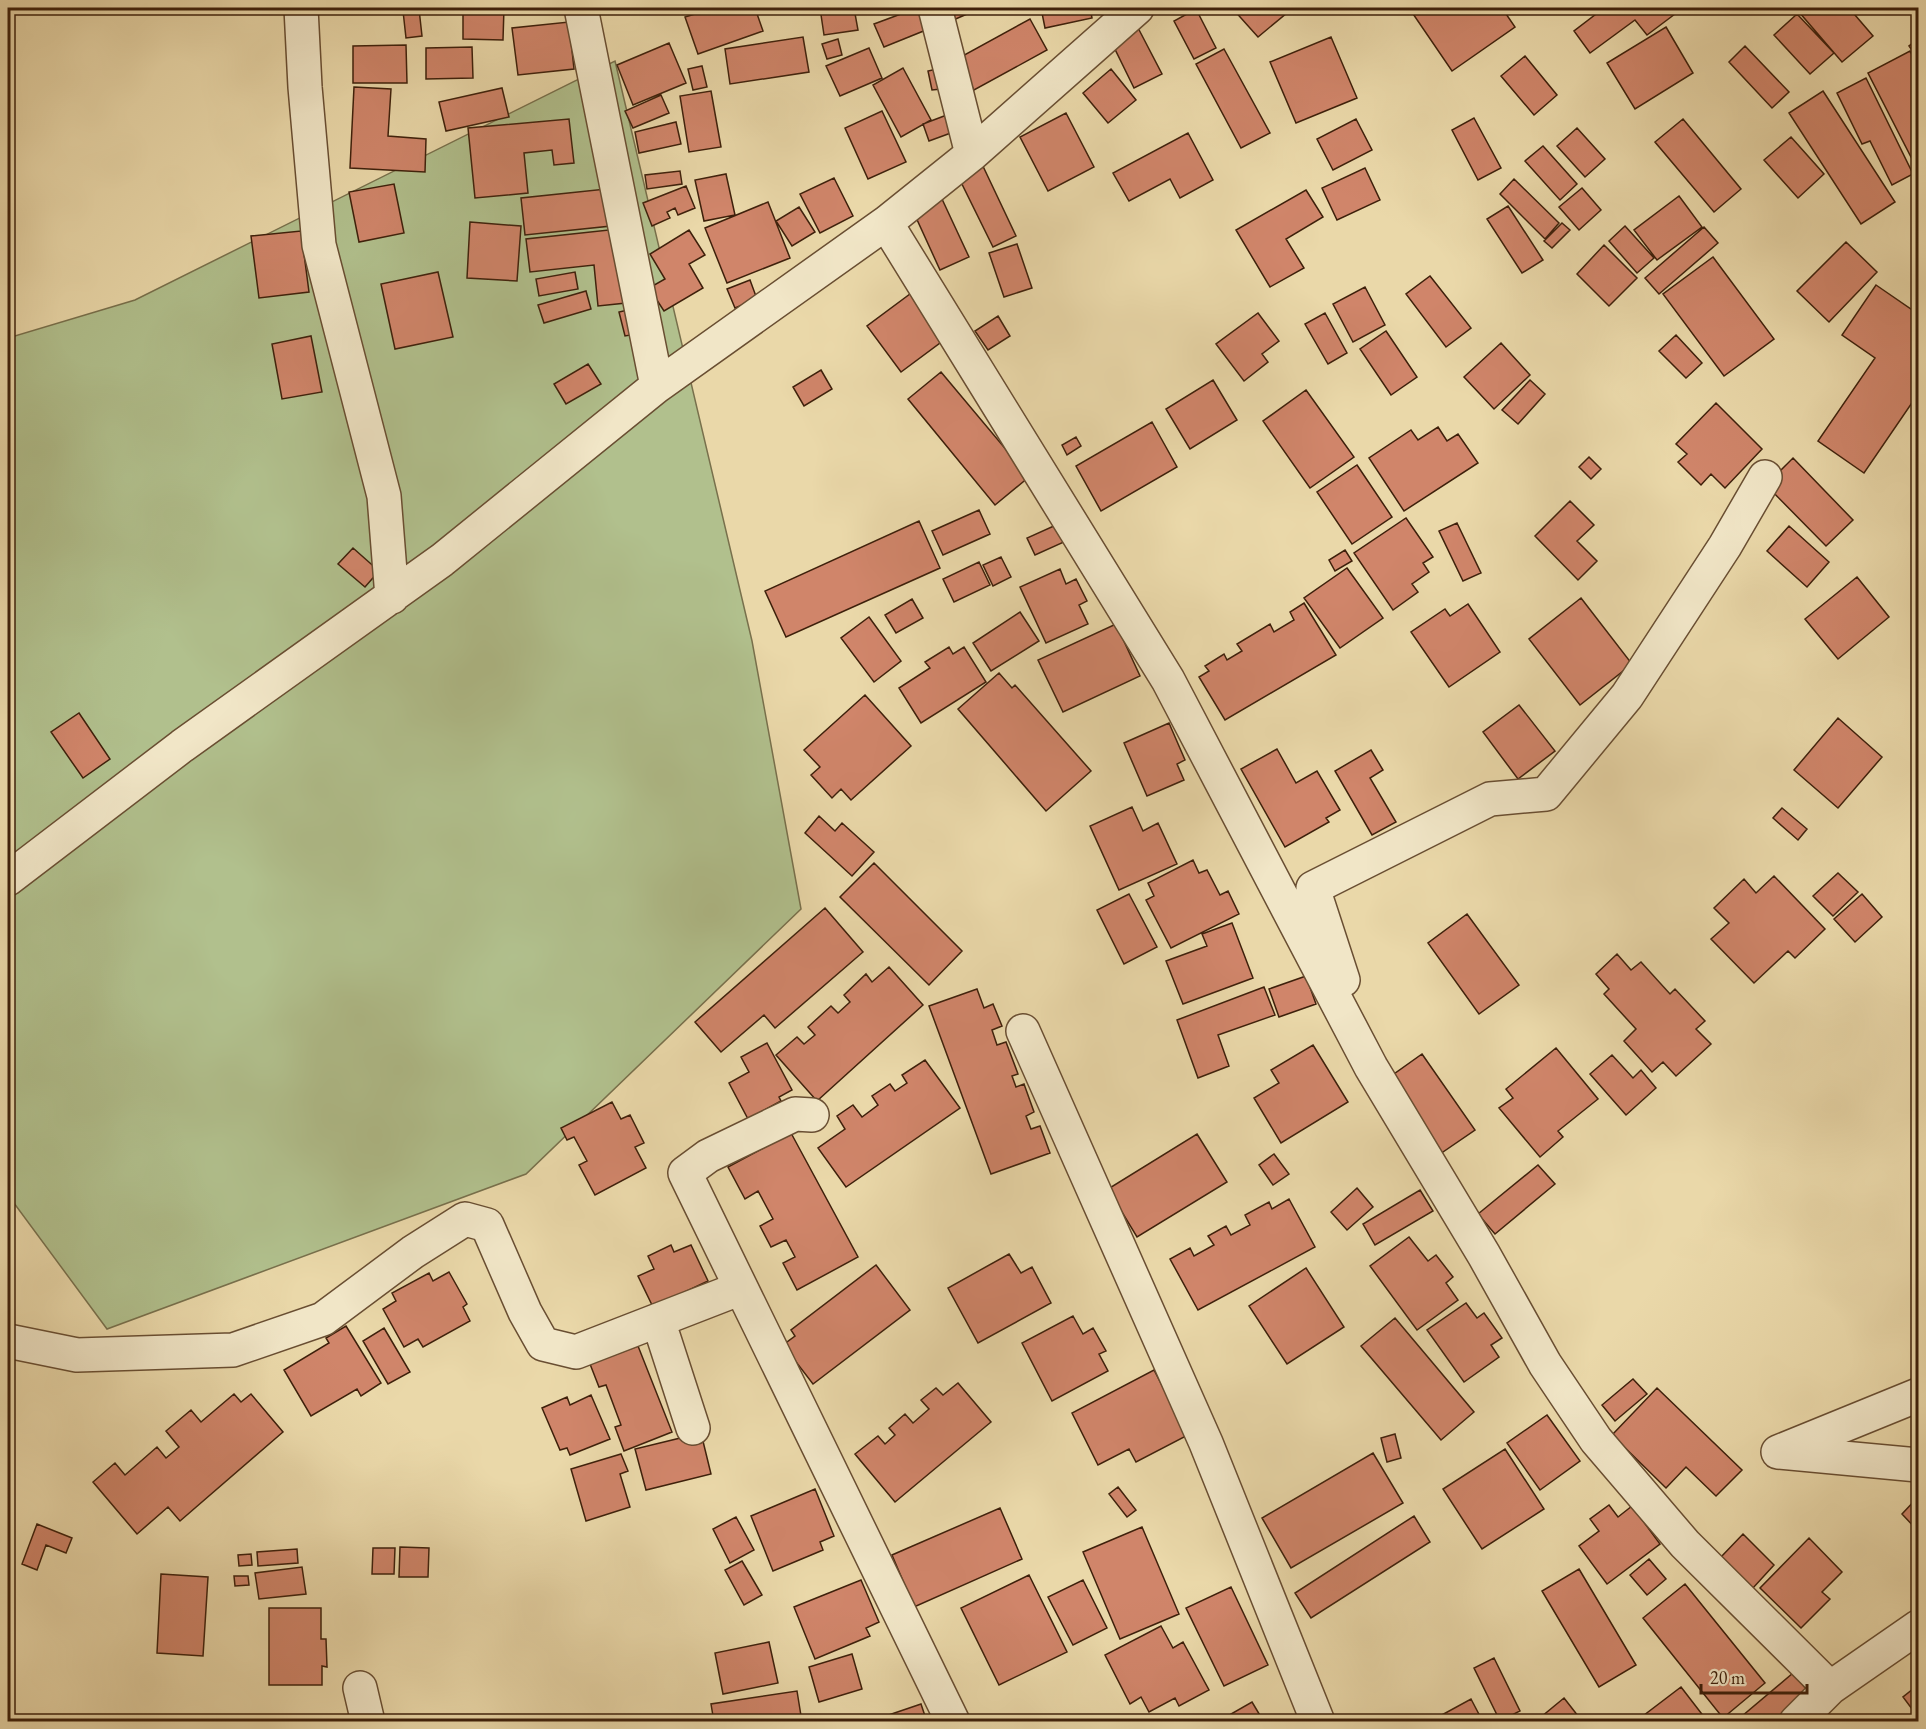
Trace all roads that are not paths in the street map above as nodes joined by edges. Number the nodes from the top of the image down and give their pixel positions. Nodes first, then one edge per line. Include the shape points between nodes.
1 (301, 8) edge
2 (581, 8) edge
3 (935, 8) edge
4 (1137, 8) edge
5 (972, 154) junction
6 (886, 223) junction
7 (657, 386) junction
8 (1765, 477) dead end
9 (392, 597) junction
10 (8, 879) edge
11 (1023, 1031) dead end
12 (1371, 1067) junction
13 (812, 1115) dead end
14 (741, 1288) junction
15 (658, 1320) junction
16 (8, 1341) edge
17 (1918, 1395) edge
18 (693, 1428) dead end
19 (1918, 1442) edge
20 (1778, 1452) junction
21 (1918, 1465) edge
22 (1918, 1627) edge
23 (360, 1688) dead end
24 (1830, 1688) junction
25 (368, 1722) edge
26 (953, 1722) edge
27 (1318, 1722) edge
28 (1796, 1722) edge

1 - 9 street via 319,245 384,496
2 - 7 street
3 - 5 street
4 - 5 street
5 - 6 street
6 - 7 street
6 - 12 street via 1168,680
7 - 9 street
8 - 12 street via 1627,696 1546,794 1490,799 1313,888
9 - 10 street via 182,746
11 - 27 street via 1206,1443
12 - 24 street via 1545,1364 1596,1440 1685,1544
13 - 14 street via 795,1114 708,1156 685,1173
14 - 15 street
14 - 26 street
15 - 16 street via 576,1352 543,1344 487,1225 465,1219 323,1319 233,1350 77,1355
15 - 18 street
17 - 20 street
19 - 20 street
20 - 21 street
22 - 24 street
23 - 25 street
24 - 28 street

